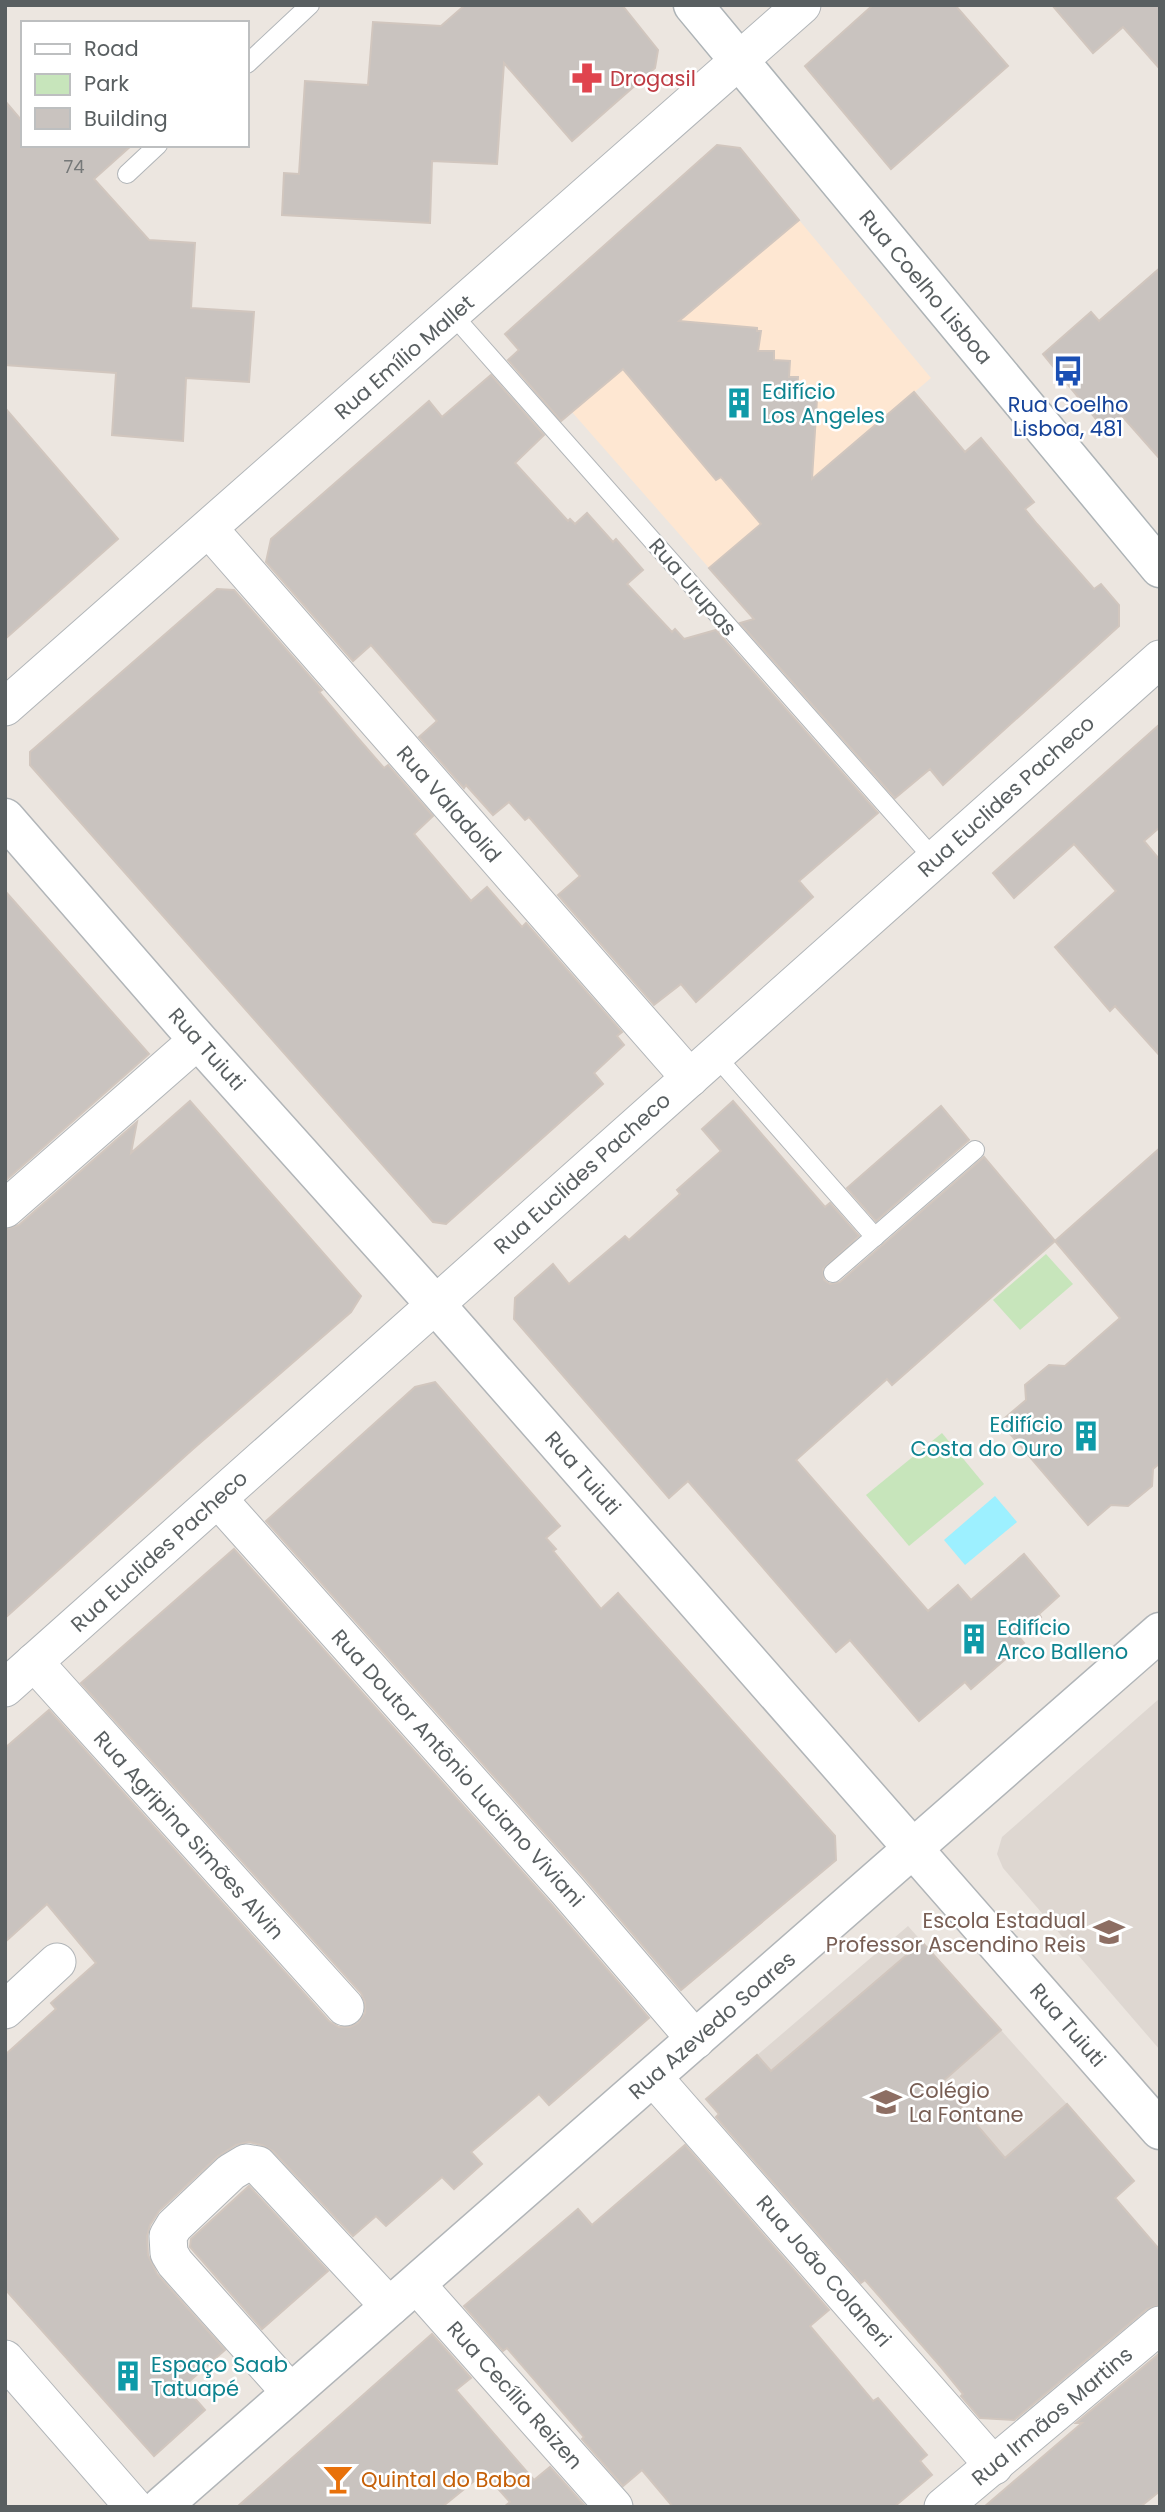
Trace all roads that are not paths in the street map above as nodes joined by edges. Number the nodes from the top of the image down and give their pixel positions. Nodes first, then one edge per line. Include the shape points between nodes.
1 (310, 5) edge
2 (693, 5) edge
3 (802, 5) edge
4 (739, 60) junction
5 (248, 63) edge
6 (156, 147) edge
7 (127, 174) dead end
8 (452, 314) junction
9 (209, 529) junction
10 (1160, 568) edge
11 (1160, 659) edge
12 (5, 707) edge
13 (5, 818) edge
14 (934, 859) junction
15 (198, 1040) junction
16 (702, 1066) junction
17 (975, 1150) dead end
18 (5, 1209) edge
19 (875, 1237) junction
20 (833, 1273) dead end
21 (435, 1304) junction
22 (219, 1499) junction
23 (1160, 1632) edge
24 (34, 1662) junction
25 (5, 1688) edge
26 (913, 1850) junction
27 (57, 1962) dead end
28 (345, 2007) dead end
29 (5, 2010) edge
30 (696, 2039) junction
31 (653, 2077) junction
32 (1160, 2130) edge
33 (403, 2295) junction
34 (1160, 2325) edge
35 (5, 2359) edge
36 (291, 2393) junction
37 (994, 2466) junction
38 (135, 2507) edge
39 (161, 2507) edge
40 (614, 2507) edge
41 (943, 2507) edge

1 - 5 lane
2 - 4 street, Rua Coelho Lisboa
3 - 4 street, Rua Emílio Mallet
4 - 8 street, Rua Emílio Mallet
4 - 10 street, Rua Coelho Lisboa
6 - 7 lane
8 - 9 street, Rua Emílio Mallet
8 - 14 lane, Rua Urupas
9 - 12 street, Rua Emílio Mallet
9 - 16 street, Rua Valadolid
11 - 14 street, Rua Euclides Pacheco
13 - 15 street, Rua Tuiuti
14 - 16 street, Rua Euclides Pacheco
15 - 18 street
15 - 21 street, Rua Tuiuti
16 - 19 lane
16 - 21 street, Rua Euclides Pacheco
17 - 19 lane
19 - 20 lane
21 - 22 street, Rua Euclides Pacheco
21 - 26 street, Rua Tuiuti
22 - 24 street, Rua Euclides Pacheco
22 - 30 street, Rua Doutor Antônio Luciano Viviani
23 - 26 street, Rua Azevedo Soares
24 - 25 street, Rua Euclides Pacheco
24 - 28 street, Rua Agripina Simões Alvin
26 - 30 street, Rua Azevedo Soares
26 - 32 street, Rua Tuiuti
27 - 29 street
30 - 31 street, Rua Azevedo Soares
31 - 33 street, Rua Azevedo Soares
31 - 37 street, Rua João Colaneri
33 - 36 street, Rua Azevedo Soares
33 - 36 street via 258,2165 246,2163 232,2172 174,2226 168,2235 169,2253 186,2278
33 - 40 street, Rua Cecília Reizen
34 - 37 street, Rua Irmãos Martins
35 - 38 street
36 - 39 street, Rua Azevedo Soares
37 - 41 street, Rua Irmãos Martins

